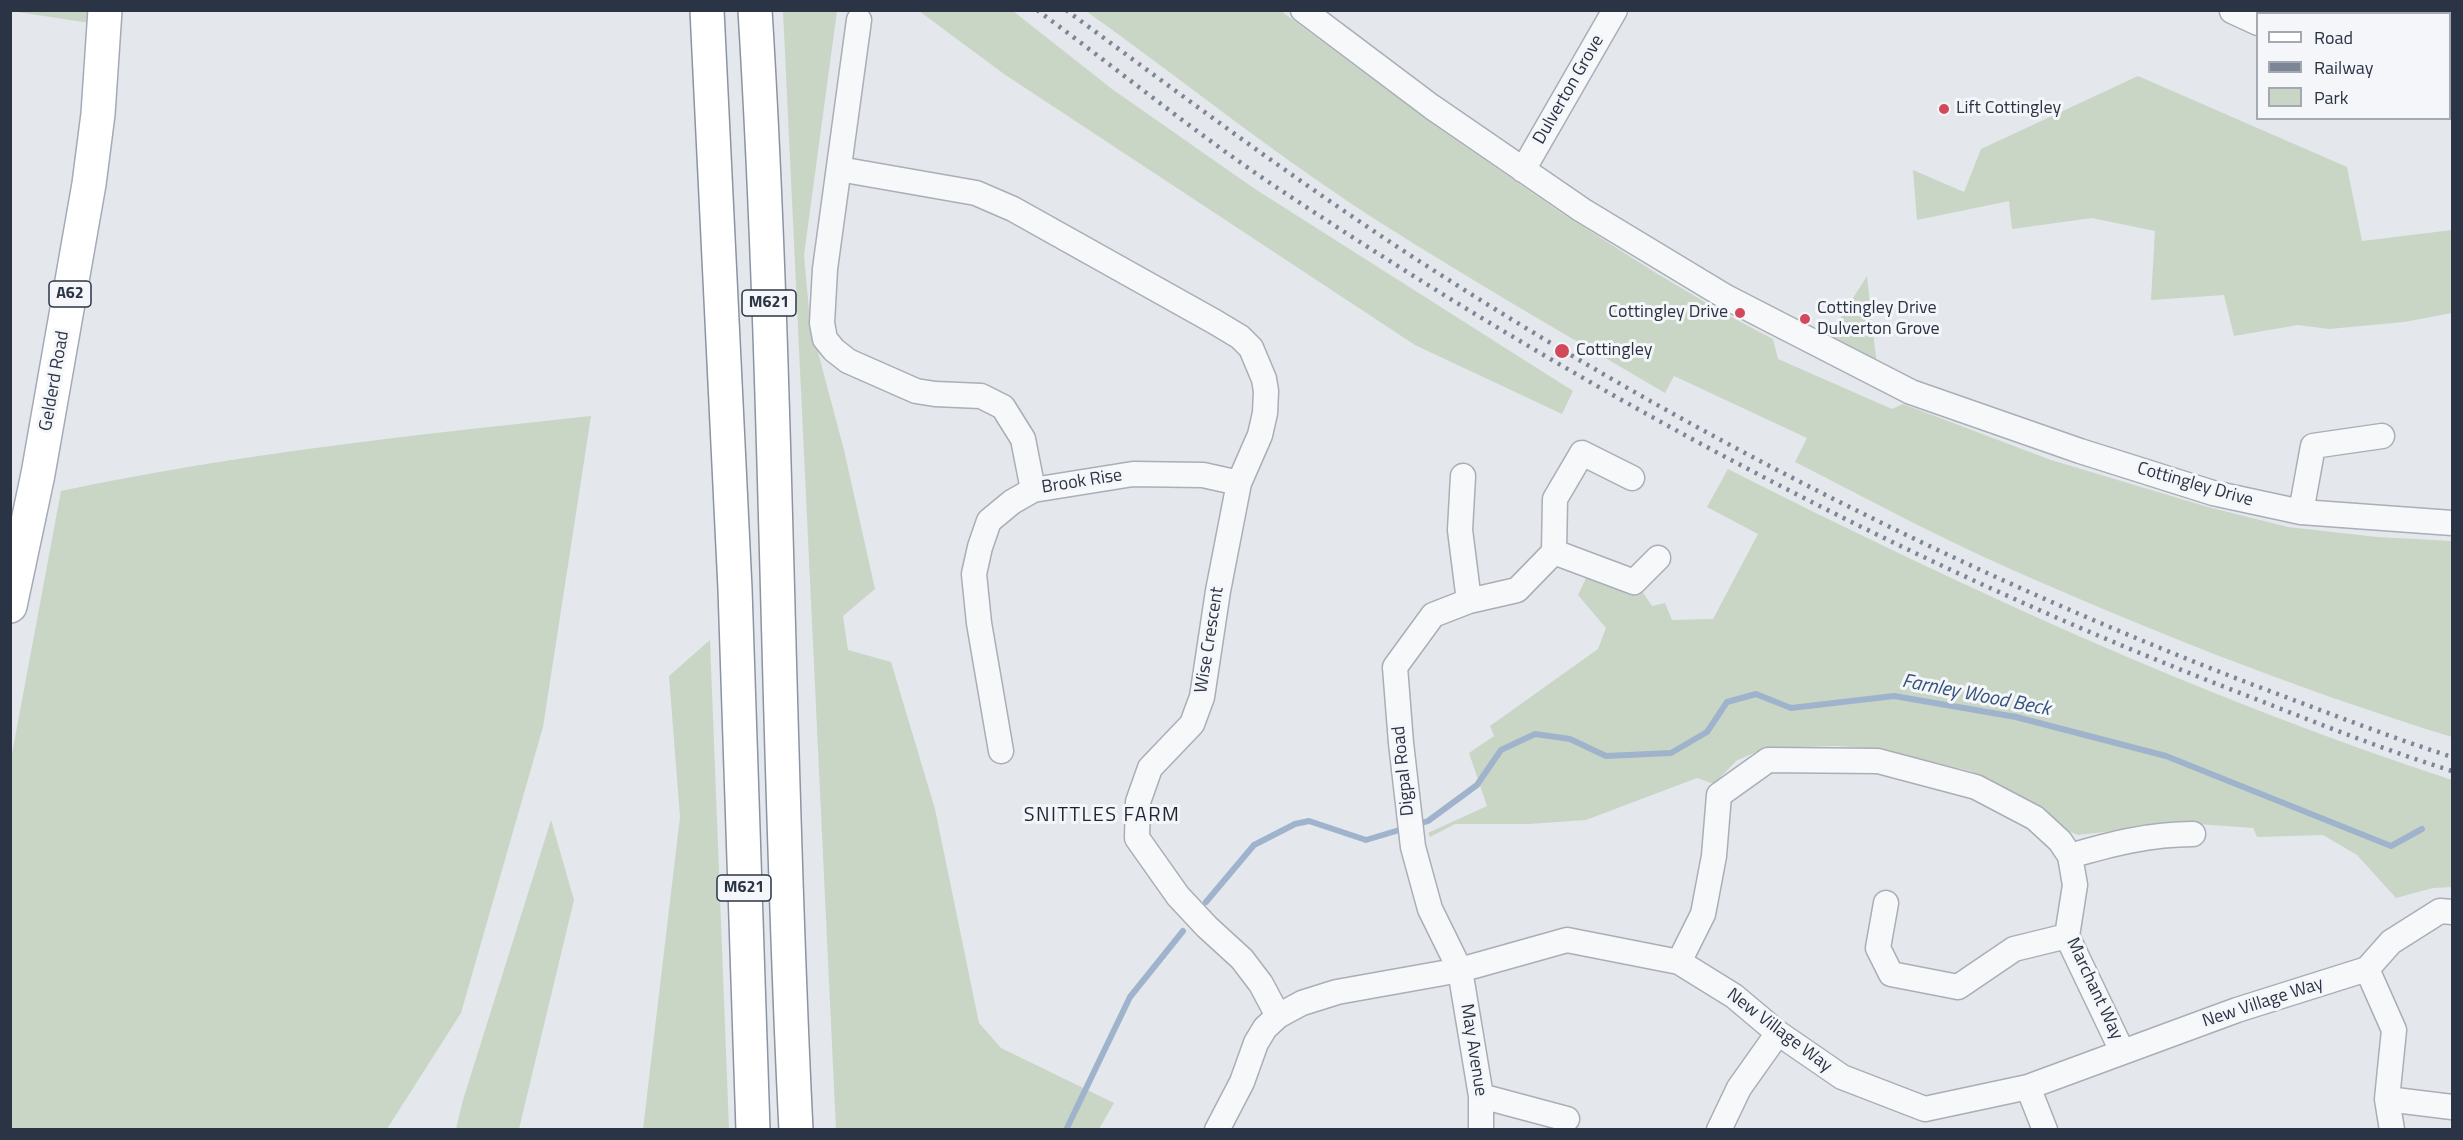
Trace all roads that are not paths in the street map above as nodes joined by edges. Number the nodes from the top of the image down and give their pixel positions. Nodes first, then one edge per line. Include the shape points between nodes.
1 (105, 10) edge
2 (707, 10) edge
3 (755, 10) edge
4 (1303, 10) edge
5 (1615, 10) edge
6 (2232, 11) edge
7 (859, 20) dead end
8 (2256, 22) edge
9 (839, 169) junction
10 (1523, 170) junction
11 (2382, 436) dead end
12 (1462, 476) dead end
13 (1632, 478) dead end
14 (1239, 483) junction
15 (1033, 490) junction
16 (2301, 512) junction
17 (2452, 523) edge
18 (1554, 552) junction
19 (1658, 558) dead end
20 (1470, 601) junction
21 (10, 606) edge
22 (1001, 751) dead end
23 (2193, 834) dead end
24 (2070, 856) junction
25 (1886, 903) dead end
26 (2452, 912) edge
27 (2067, 936) junction
28 (1679, 962) junction
29 (2367, 969) junction
30 (1460, 970) junction
31 (1278, 1016) junction
32 (1778, 1033) junction
33 (2122, 1051) junction
34 (2028, 1087) junction
35 (1481, 1096) junction
36 (2387, 1100) junction
37 (2452, 1107) edge
38 (1567, 1119) dead end
39 (753, 1130) edge
40 (796, 1130) edge
41 (1217, 1130) edge
42 (1481, 1130) edge
43 (1719, 1130) edge
44 (2044, 1130) edge
45 (2392, 1130) edge

1 - 21 main road, Gelderd Road / A62 via 89,184 38,474
2 - 39 main road, M621 via 735,589
3 - 40 main road, M621 via 765,168
4 - 10 street, Cottingley Drive
5 - 10 street, Dulverton Grove
6 - 8 street
7 - 9 street
9 - 14 street, Wise Crescent via 975,193 1013,209 1240,337 1251,348 1266,391 1260,435
9 - 15 street via 822,299 825,339 848,361 916,391 981,396 1003,406 1023,439
10 - 16 street, Cottingley Drive via 1726,297 1911,392 2213,493
11 - 16 street via 2313,446
12 - 20 street via 1460,530
13 - 18 street via 1582,453 1555,499
14 - 15 street, Brook Rise via 1203,475 1133,474
14 - 31 street, Wise Crescent via 1202,696 1192,724 1150,768 1138,802 1137,838 1178,896 1242,959
15 - 22 street, Brook Rise via 989,521 974,574
16 - 17 street, Cottingley Drive
18 - 19 street via 1634,582
18 - 20 street, Digpal Road via 1517,590
20 - 30 street, Digpal Road via 1433,615 1395,667 1413,847 1430,909
23 - 24 street via 2138,838
24 - 27 street, Marchant Way via 2075,885
24 - 28 street via 2060,841 2034,818 1976,787 1878,761 1768,760 1719,795 1714,856 1703,914
25 - 27 street via 1878,948 1891,974 1958,987 2014,949
26 - 29 street via 2440,911 2391,942
27 - 33 street, Marchant Way
28 - 30 street, New Village Way via 1568,940
28 - 32 street, New Village Way via 1734,996
29 - 33 street, New Village Way
29 - 36 street via 2394,1030
30 - 31 street, New Village Way via 1337,992
30 - 35 street, May Avenue
31 - 41 street, New Village Way via 1256,1043 1242,1083
32 - 34 street, New Village Way via 1842,1077 1925,1109
32 - 43 street via 1739,1088
33 - 34 street, New Village Way
34 - 44 street
35 - 38 street
35 - 42 street, May Avenue
36 - 37 street
36 - 45 street

